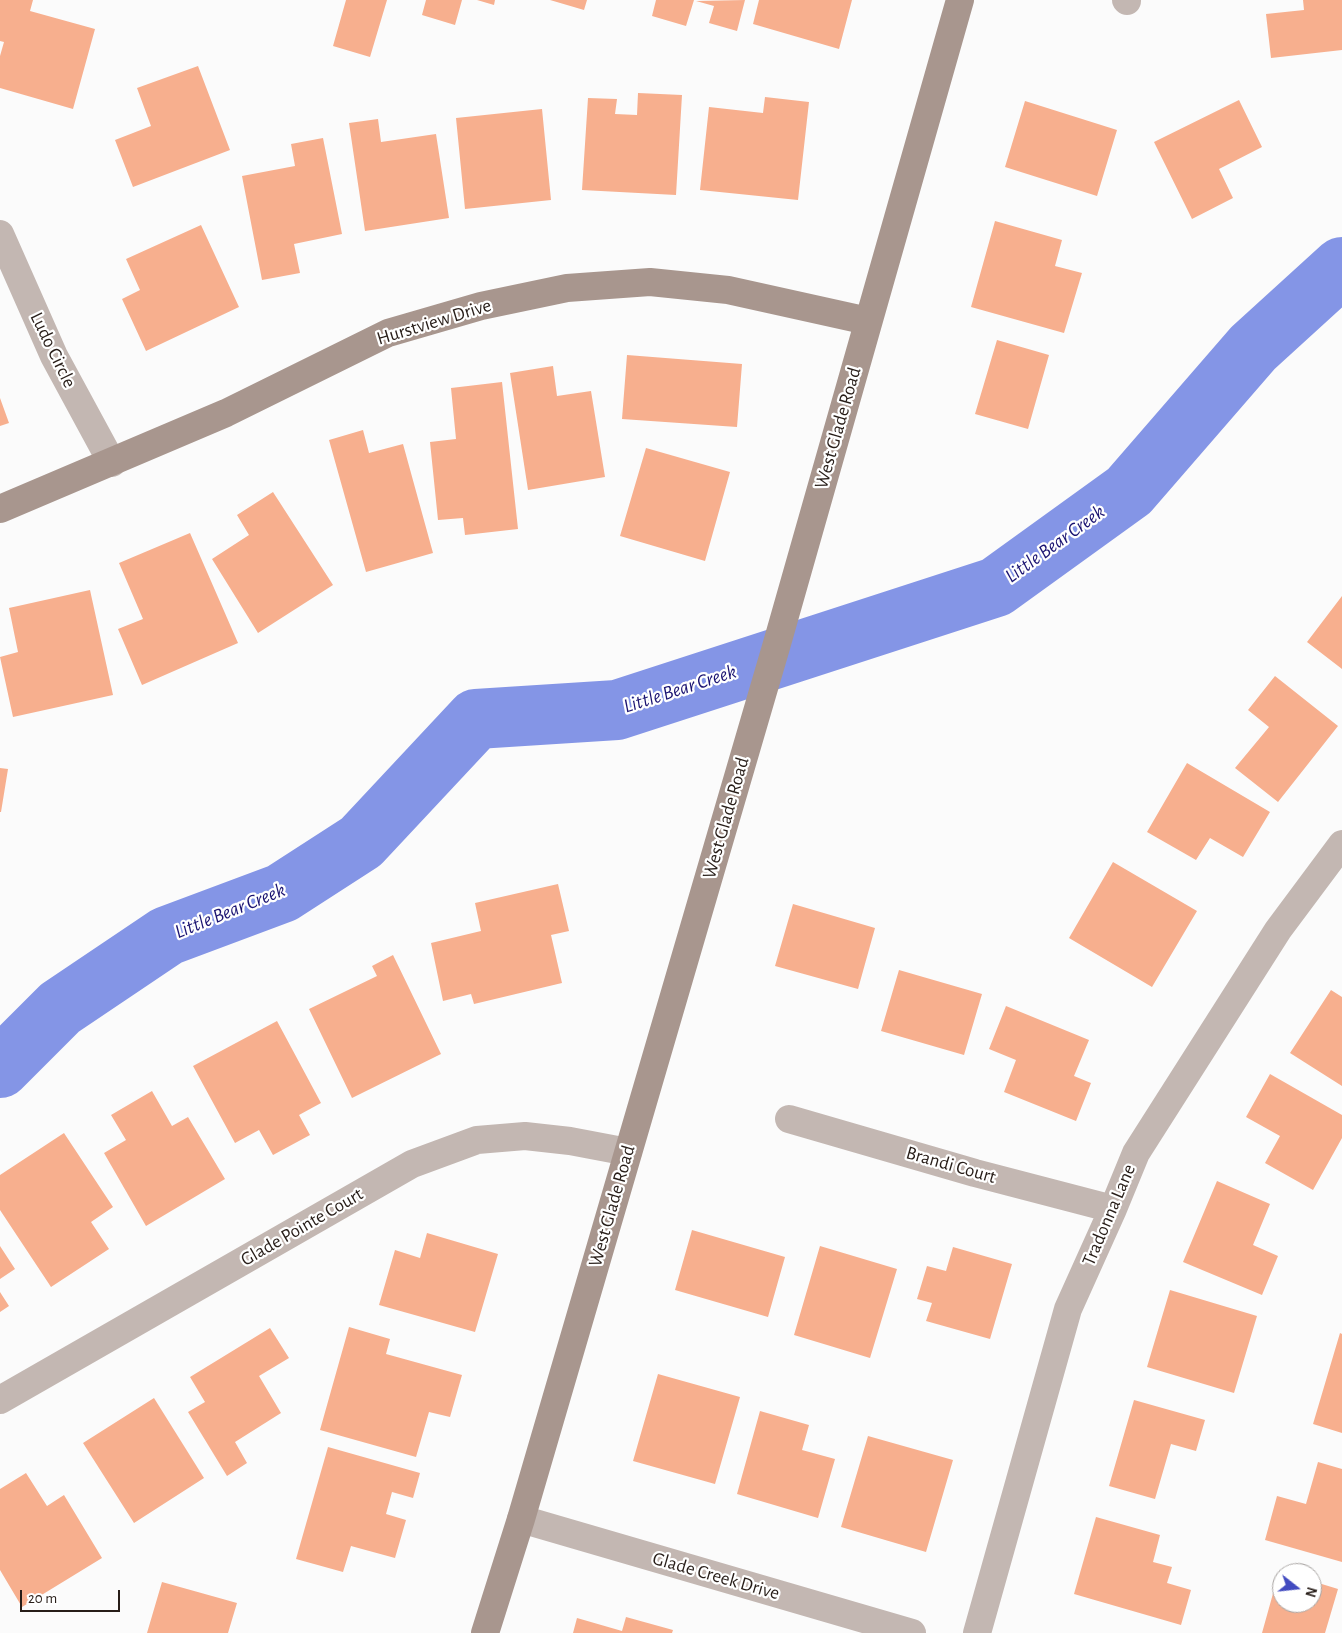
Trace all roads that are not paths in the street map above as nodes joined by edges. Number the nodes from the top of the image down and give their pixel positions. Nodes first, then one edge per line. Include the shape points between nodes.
1 (960, 0) edge
2 (0, 234) edge
3 (868, 321) junction
4 (112, 463) junction
5 (0, 510) edge
6 (1342, 844) edge
7 (789, 1119) dead end
8 (628, 1152) junction
9 (1113, 1209) junction
10 (0, 1400) edge
11 (521, 1519) junction
12 (485, 1633) edge
13 (912, 1633) edge
14 (977, 1633) edge

1 - 3 main road, West Glade Road
2 - 4 street, Ludo Circle via 54,356
3 - 4 main road, Hurstview Drive via 728,290 650,282 567,288 481,306 388,333 226,413
3 - 8 main road, West Glade Road
4 - 5 main road, Hurstview Drive
6 - 9 street, Tradonna Lane via 1278,930 1136,1153
7 - 9 street, Brandi Court
8 - 10 street, Glade Pointe Court via 525,1136 477,1140 412,1164
8 - 11 main road, West Glade Road
9 - 14 street, Tradonna Lane via 1068,1309
11 - 12 main road, West Glade Road
11 - 13 street, Glade Creek Drive

